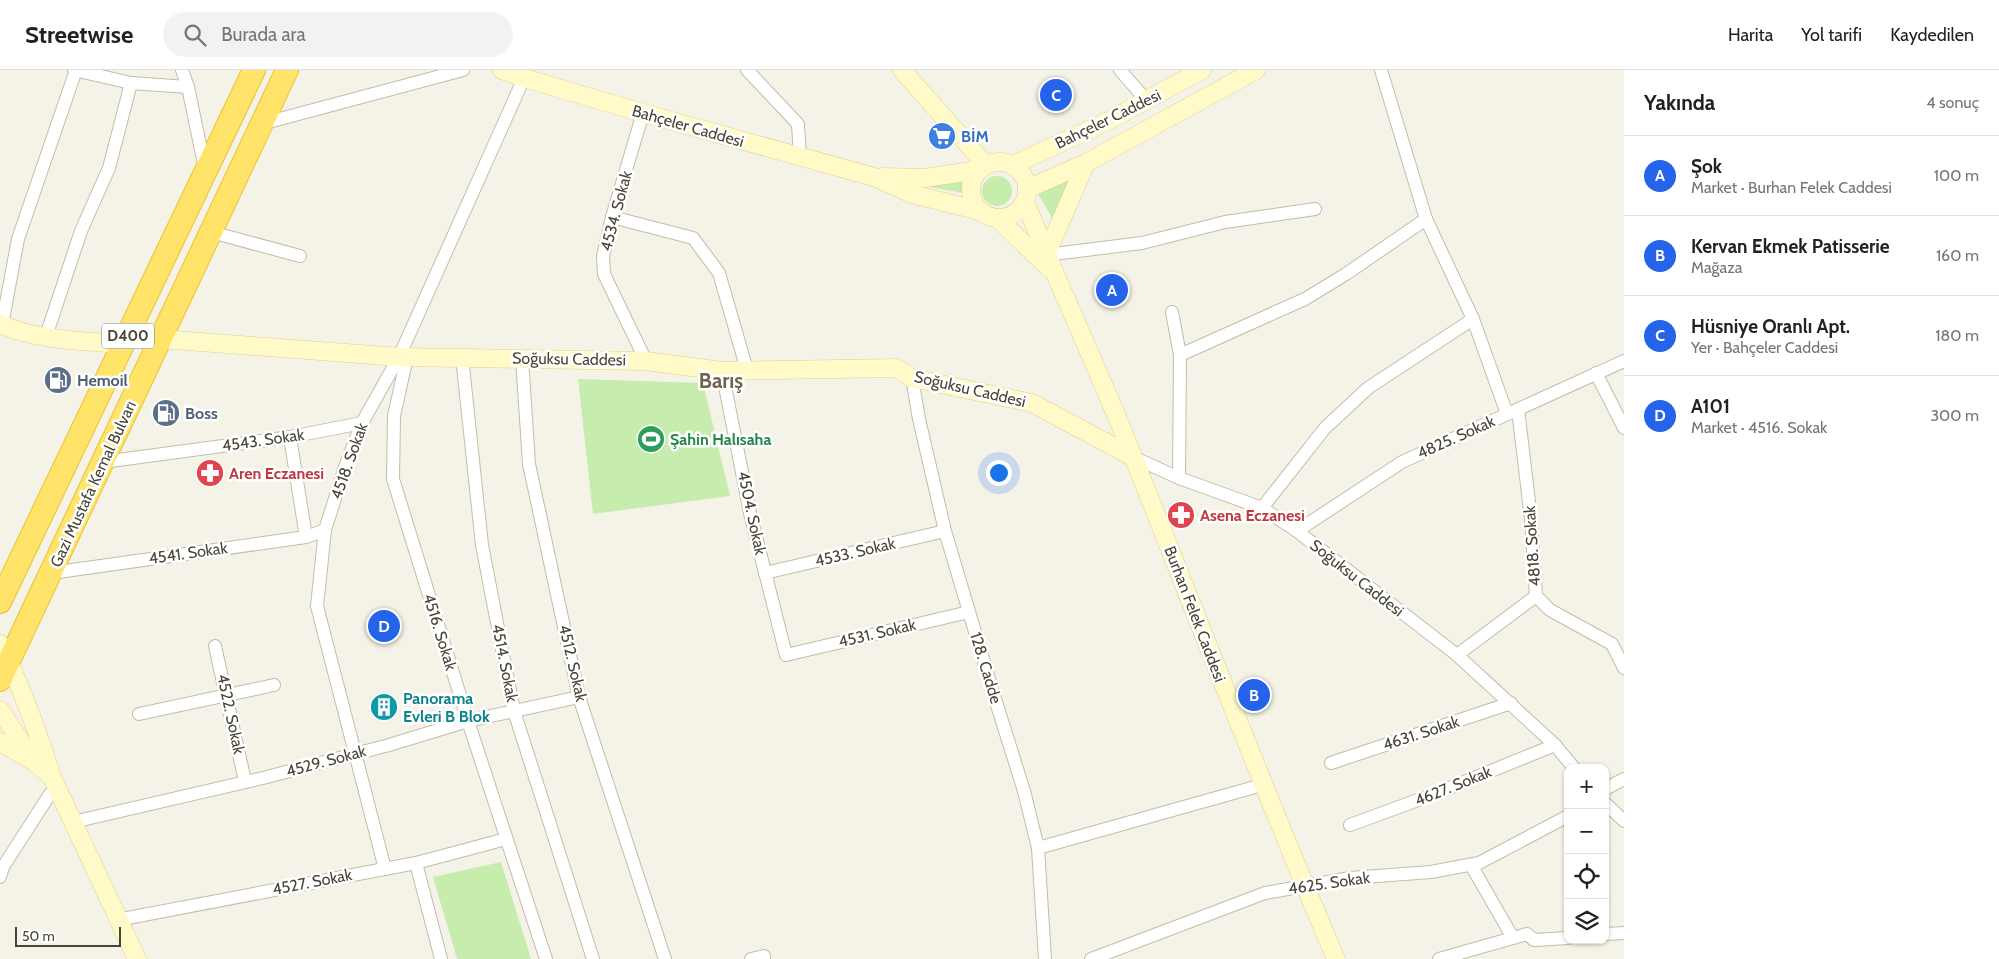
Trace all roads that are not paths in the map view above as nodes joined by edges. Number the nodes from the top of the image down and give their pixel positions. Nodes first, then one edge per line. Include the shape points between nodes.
1 (76, 70) edge
2 (182, 70) edge
3 (254, 70) edge
4 (286, 70) edge
5 (463, 70) edge
6 (502, 70) edge
7 (747, 70) edge
8 (902, 70) edge
9 (1120, 70) edge
10 (1202, 70) edge
11 (1256, 70) edge
12 (1380, 70) edge
13 (524, 78) junction
14 (131, 83) junction
15 (188, 87) junction
16 (1148, 101) junction
17 (643, 113) junction
18 (261, 124) junction
19 (800, 158) junction
20 (1086, 163) junction
21 (1013, 165) junction
22 (982, 167) junction
23 (206, 172) junction
24 (874, 177) junction
25 (1026, 195) junction
26 (1315, 209) dead end
27 (980, 211) junction
28 (612, 217) junction
29 (997, 218) junction
30 (1426, 219) junction
31 (211, 232) junction
32 (300, 256) dead end
33 (1049, 263) junction
34 (1172, 312) dead end
35 (1473, 319) junction
36 (1, 325) edge
37 (46, 336) junction
38 (161, 339) junction
39 (124, 344) junction
40 (1180, 356) junction
41 (403, 357) junction
42 (462, 357) junction
43 (522, 358) junction
44 (646, 361) junction
45 (1624, 361) edge
46 (747, 370) junction
47 (722, 371) junction
48 (1596, 373) junction
49 (912, 378) junction
50 (1512, 412) junction
51 (362, 423) junction
52 (1624, 428) edge
53 (290, 437) junction
54 (1133, 456) junction
55 (103, 462) junction
56 (1179, 478) junction
57 (1262, 508) junction
58 (325, 530) junction
59 (946, 531) junction
60 (1297, 531) junction
61 (306, 537) junction
62 (51, 573) junction
63 (765, 573) junction
64 (6, 579) edge
65 (1536, 596) junction
66 (0, 602) edge
67 (969, 612) junction
68 (215, 646) dead end
69 (786, 654) joint
70 (1457, 655) junction
71 (3, 662) edge
72 (1624, 668) edge
73 (274, 685) dead end
74 (227, 695) junction
75 (579, 697) junction
76 (1511, 703) junction
77 (0, 710) edge
78 (514, 711) junction
79 (139, 714) dead end
80 (468, 721) junction
81 (0, 742) edge
82 (1555, 745) junction
83 (355, 754) junction
84 (33, 761) junction
85 (1332, 763) dead end
86 (1571, 764) edge
87 (52, 777) junction
88 (1624, 779) edge
89 (245, 782) junction
90 (1262, 785) junction
91 (1609, 787) edge
92 (60, 794) junction
93 (1609, 807) edge
94 (1564, 818) edge
95 (1624, 821) edge
96 (73, 822) junction
97 (1350, 826) dead end
98 (506, 839) junction
99 (1038, 848) junction
100 (3, 860) edge
101 (416, 863) junction
102 (1471, 865) junction
103 (385, 868) junction
104 (0, 877) edge
105 (1304, 886) junction
106 (117, 920) junction
107 (1624, 933) edge
108 (1609, 934) edge
109 (1513, 938) junction
110 (1564, 938) edge
111 (136, 959) edge
112 (441, 959) edge
113 (546, 959) edge
114 (593, 959) edge
115 (665, 959) edge
116 (1044, 959) edge
117 (1090, 959) edge
118 (1336, 959) edge
119 (1439, 959) edge

1 - 14 street
1 - 36 street via 18,240
2 - 15 street
3 - 23 highway, Gazi Mustafa Kemal Bulvarı / D400
4 - 18 highway, Gazi Mustafa Kemal Bulvarı / D400
5 - 18 street
6 - 13 street, Bahçeler Caddesi
7 - 19 street via 798,124
8 - 22 street
9 - 16 street
10 - 16 street, Bahçeler Caddesi
11 - 20 street, Bahçeler Caddesi
12 - 30 street, 4818. Sokak
13 - 17 street, Bahçeler Caddesi
13 - 41 street, 4518. Sokak
14 - 15 street
14 - 37 street via 109,168 82,230
15 - 23 street
16 - 21 street, Bahçeler Caddesi
17 - 19 street, Bahçeler Caddesi
17 - 28 street, 4534. Sokak
18 - 31 highway, Gazi Mustafa Kemal Bulvarı / D400
19 - 24 street, Bahçeler Caddesi
20 - 25 street, Bahçeler Caddesi
20 - 33 street
21 - 22 street via 994,161
21 - 25 street via 1026,180
22 - 24 street via 924,178
22 - 27 street via 970,186 974,204
23 - 39 highway, Gazi Mustafa Kemal Bulvarı / D400
24 - 27 street via 912,194
25 - 29 street via 1014,214
25 - 33 street, Burhan Felek Caddesi
26 - 33 street via 1225,222
27 - 29 street
28 - 44 street, 4534. Sokak via 603,256 604,274
28 - 46 street via 693,238 719,273
29 - 33 street
30 - 35 street, 4818. Sokak
30 - 40 street via 1306,299
31 - 32 street
31 - 38 highway, Gazi Mustafa Kemal Bulvarı / D400
33 - 54 street, Burhan Felek Caddesi
34 - 40 street
35 - 50 street, 4818. Sokak
35 - 57 street via 1368,388 1325,428
36 - 37 street
37 - 39 street
38 - 41 street, Soğuksu Caddesi
38 - 55 highway, Gazi Mustafa Kemal Bulvarı / D400
39 - 64 highway, Gazi Mustafa Kemal Bulvarı / D400
40 - 56 street
41 - 42 street, Soğuksu Caddesi
41 - 51 street, 4518. Sokak
41 - 80 street, 4516. Sokak via 394,416 392,479
42 - 43 street, Soğuksu Caddesi
42 - 78 street, 4514. Sokak via 482,545
43 - 44 street, Soğuksu Caddesi
43 - 75 street, 4512. Sokak via 529,464
44 - 47 street, Soğuksu Caddesi
45 - 48 street, 4825. Sokak
46 - 47 street, Soğuksu Caddesi
46 - 49 street, Soğuksu Caddesi via 896,368
47 - 63 street, 4504. Sokak
48 - 50 street, 4825. Sokak
48 - 52 street
49 - 54 street, Soğuksu Caddesi via 1032,403
49 - 59 street, 128. Cadde
50 - 60 street, 4825. Sokak via 1402,462
50 - 65 street, 4818. Sokak via 1531,519
51 - 53 street, 4543. Sokak
51 - 58 street, 4518. Sokak
53 - 55 street, 4543. Sokak
53 - 61 street
54 - 56 street, Soğuksu Caddesi
54 - 90 street, Burhan Felek Caddesi
55 - 62 highway, Gazi Mustafa Kemal Bulvarı / D400
56 - 57 street, Soğuksu Caddesi
57 - 60 street, Soğuksu Caddesi
58 - 61 street, 4541. Sokak
58 - 83 street, 4518. Sokak via 317,606
59 - 63 street, 4533. Sokak
59 - 67 street, 128. Cadde
60 - 70 street, Soğuksu Caddesi
61 - 62 street, 4541. Sokak
62 - 71 highway, Gazi Mustafa Kemal Bulvarı / D400
63 - 69 street, 4504. Sokak
64 - 66 highway, Gazi Mustafa Kemal Bulvarı / D400
65 - 70 street
65 - 72 street, 4818. Sokak via 1550,610 1612,644
67 - 69 street, 4531. Sokak
67 - 99 street, 128. Cadde via 1024,791
68 - 74 street, 4522. Sokak
70 - 76 street, Soğuksu Caddesi
71 - 87 street
73 - 74 street
74 - 79 street
74 - 89 street, 4522. Sokak
75 - 78 street, 4529. Sokak
75 - 115 street, 4512. Sokak
76 - 82 street, Soğuksu Caddesi
76 - 85 street, 4631. Sokak
77 - 84 street
78 - 80 street, 4529. Sokak
78 - 114 street, 4514. Sokak
80 - 83 street, 4529. Sokak
80 - 98 street, 4516. Sokak
81 - 84 street
82 - 86 street, Soğuksu Caddesi
82 - 97 street, 4627. Sokak
83 - 89 street, 4529. Sokak
83 - 103 street, 4518. Sokak
84 - 87 street
87 - 92 street
88 - 91 street
89 - 96 street, 4529. Sokak
90 - 99 street
90 - 105 street, Burhan Felek Caddesi
92 - 96 street
92 - 100 street via 50,794
93 - 95 street
94 - 102 street, 4625. Sokak via 1496,856
96 - 106 street
98 - 101 street, 4527. Sokak
98 - 113 street, 4516. Sokak
99 - 116 street, 128. Cadde
100 - 104 street
101 - 103 street, 4527. Sokak
101 - 112 street
102 - 105 street, 4625. Sokak
102 - 109 street
103 - 106 street, 4527. Sokak
105 - 117 street, 4625. Sokak via 1265,893
105 - 118 street, Burhan Felek Caddesi
106 - 111 street
107 - 108 street
109 - 110 street via 1527,934 1534,940
109 - 119 street

